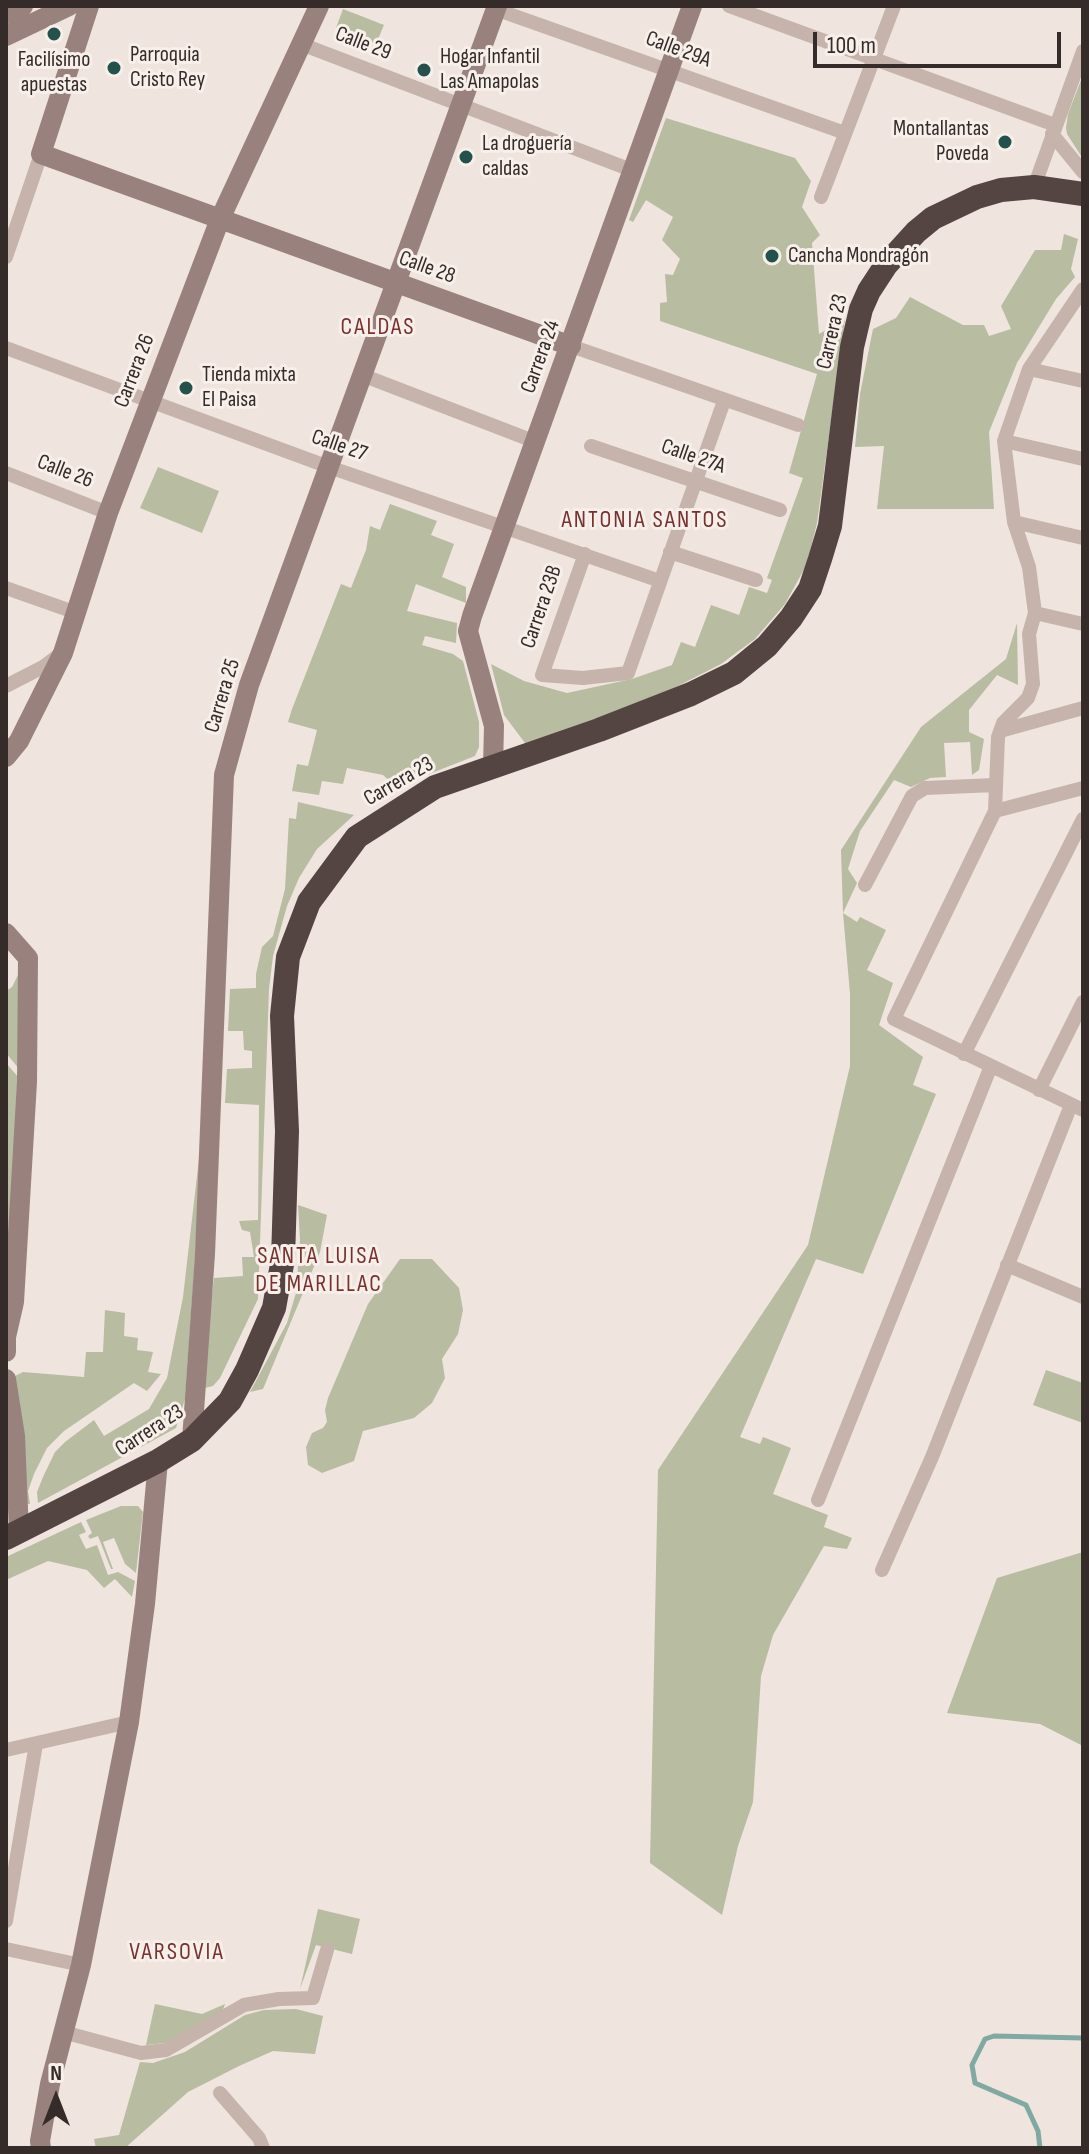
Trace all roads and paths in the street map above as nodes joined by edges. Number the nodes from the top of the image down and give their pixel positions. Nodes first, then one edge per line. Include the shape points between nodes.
1 (23, 6) edge
2 (69, 6) edge
3 (89, 6) edge
4 (319, 6) edge
5 (692, 6) edge
6 (729, 6) edge
7 (894, 6) edge
8 (496, 8) edge
9 (6, 14) edge
10 (6, 36) edge
11 (301, 44) junction
12 (1083, 51) edge
13 (872, 58) junction
14 (669, 69) junction
15 (460, 105) junction
16 (1054, 130) junction
17 (845, 133) junction
18 (41, 154) junction
19 (634, 171) junction
20 (1083, 172) edge
21 (1034, 187) junction
22 (1083, 194) edge
23 (821, 197) dead end
24 (220, 219) junction
25 (6, 257) edge
26 (397, 283) junction
27 (1081, 295) edge
28 (571, 346) junction
29 (6, 348) edge
30 (1029, 369) junction
31 (362, 375) junction
32 (1083, 381) edge
33 (148, 401) junction
34 (724, 401) junction
35 (798, 425) dead end
36 (1004, 441) junction
37 (536, 442) junction
38 (591, 446) dead end
39 (1083, 459) edge
40 (329, 467) junction
41 (6, 473) edge
42 (695, 482) junction
43 (780, 510) dead end
44 (108, 513) junction
45 (1014, 522) junction
46 (505, 526) junction
47 (1083, 538) edge
48 (670, 552) junction
49 (585, 554) junction
50 (756, 580) dead end
51 (660, 581) junction
52 (6, 588) edge
53 (74, 612) junction
54 (1035, 613) junction
55 (1083, 624) edge
56 (63, 653) junction
57 (6, 686) edge
58 (1083, 708) edge
59 (494, 726) junction
60 (1000, 731) junction
61 (6, 757) edge
62 (522, 757) junction
63 (493, 767) junction
64 (995, 785) junction
65 (1083, 788) edge
66 (995, 811) junction
67 (1083, 819) edge
68 (865, 885) dead end
69 (6, 933) edge
70 (1083, 1002) edge
71 (964, 1054) junction
72 (991, 1066) junction
73 (1039, 1090) junction
74 (1077, 1107) edge
75 (1007, 1265) junction
76 (1083, 1297) edge
77 (6, 1352) edge
78 (6, 1379) edge
79 (192, 1440) junction
80 (158, 1461) junction
81 (818, 1500) dead end
82 (13, 1536) edge
83 (882, 1570) dead end
84 (129, 1722) junction
85 (36, 1744) junction
86 (6, 1750) edge
87 (6, 1921) edge
88 (6, 1949) edge
89 (327, 1950) dead end
90 (81, 1965) junction
91 (63, 2032) junction
92 (220, 2093) dead end
93 (41, 2148) edge
94 (263, 2148) edge

1 - 9 street
2 - 10 street
3 - 18 street
4 - 11 street, Carrera 26
5 - 14 street, Carrera 24
6 - 13 street
7 - 13 street
8 - 14 street, Calle 29A
8 - 15 street, Carrera 25
11 - 15 street, Calle 29
11 - 24 street, Carrera 26
12 - 16 street
13 - 16 street
13 - 17 street
14 - 17 street, Calle 29A
14 - 19 street, Carrera 24
15 - 19 street, Calle 29
15 - 26 street, Carrera 25
16 - 20 street
16 - 21 street
17 - 23 street
18 - 24 street, Calle 28
18 - 25 street
19 - 28 street, Carrera 24
21 - 22 highway, Carrera 23
21 - 62 highway, Carrera 23 via 977,197 933,218 901,248 869,291 852,347 830,526 810,589 767,646 734,673 691,694
24 - 26 street, Calle 28
24 - 33 street, Carrera 26
26 - 28 street, Calle 28
26 - 31 street, Carrera 25
27 - 30 street
28 - 34 street, Calle 28
28 - 37 street, Carrera 24
29 - 33 street, Calle 27
30 - 32 street
30 - 36 street
31 - 37 street
31 - 40 street, Carrera 25
33 - 40 street, Calle 27
33 - 44 street, Carrera 26
34 - 35 street, Calle 28
34 - 42 street
36 - 39 street
36 - 45 street
37 - 46 street, Carrera 24
38 - 42 street, Calle 27A
40 - 46 street, Calle 27
40 - 79 street, Carrera 25 via 249,685 224,775 205,1254
41 - 44 street, Calle 26
42 - 43 street, Calle 27A
42 - 48 street
44 - 53 street, Carrera 26
45 - 47 street
45 - 54 street via 1029,567
46 - 49 street, Calle 27
46 - 59 street, Carrera 24 via 468,631
48 - 50 street
48 - 51 street
49 - 51 street, Calle 27
49 - 51 street, Carrera 23B via 542,675 628,673
52 - 53 street
53 - 56 street, Carrera 26
54 - 55 street
54 - 60 street via 1029,634 1033,684
56 - 57 street
56 - 61 street, Carrera 26
58 - 60 street
59 - 62 street, Carrera 24
59 - 63 street, Carrera 24
60 - 64 street
62 - 63 highway, Carrera 23
63 - 79 highway, Carrera 23 via 435,787 357,837 309,902 288,957 282,1016 286,1224 274,1308 230,1401
64 - 66 street
64 - 68 street via 925,788 912,796
65 - 66 street
66 - 71 street via 894,1019
67 - 71 street
69 - 77 street via 28,958 27,1082 14,1302
70 - 73 street
71 - 72 street
72 - 73 street
72 - 81 street
73 - 74 street
74 - 75 street
75 - 76 street
75 - 83 street
78 - 82 street via 15,1436
79 - 80 highway, Carrera 23
80 - 82 highway, Carrera 23
80 - 84 street
84 - 85 street
84 - 90 street
85 - 86 street
85 - 87 street
88 - 90 street
89 - 91 street via 313,1998 244,2005 166,2050 141,2053
90 - 91 street
91 - 93 street
92 - 94 street

